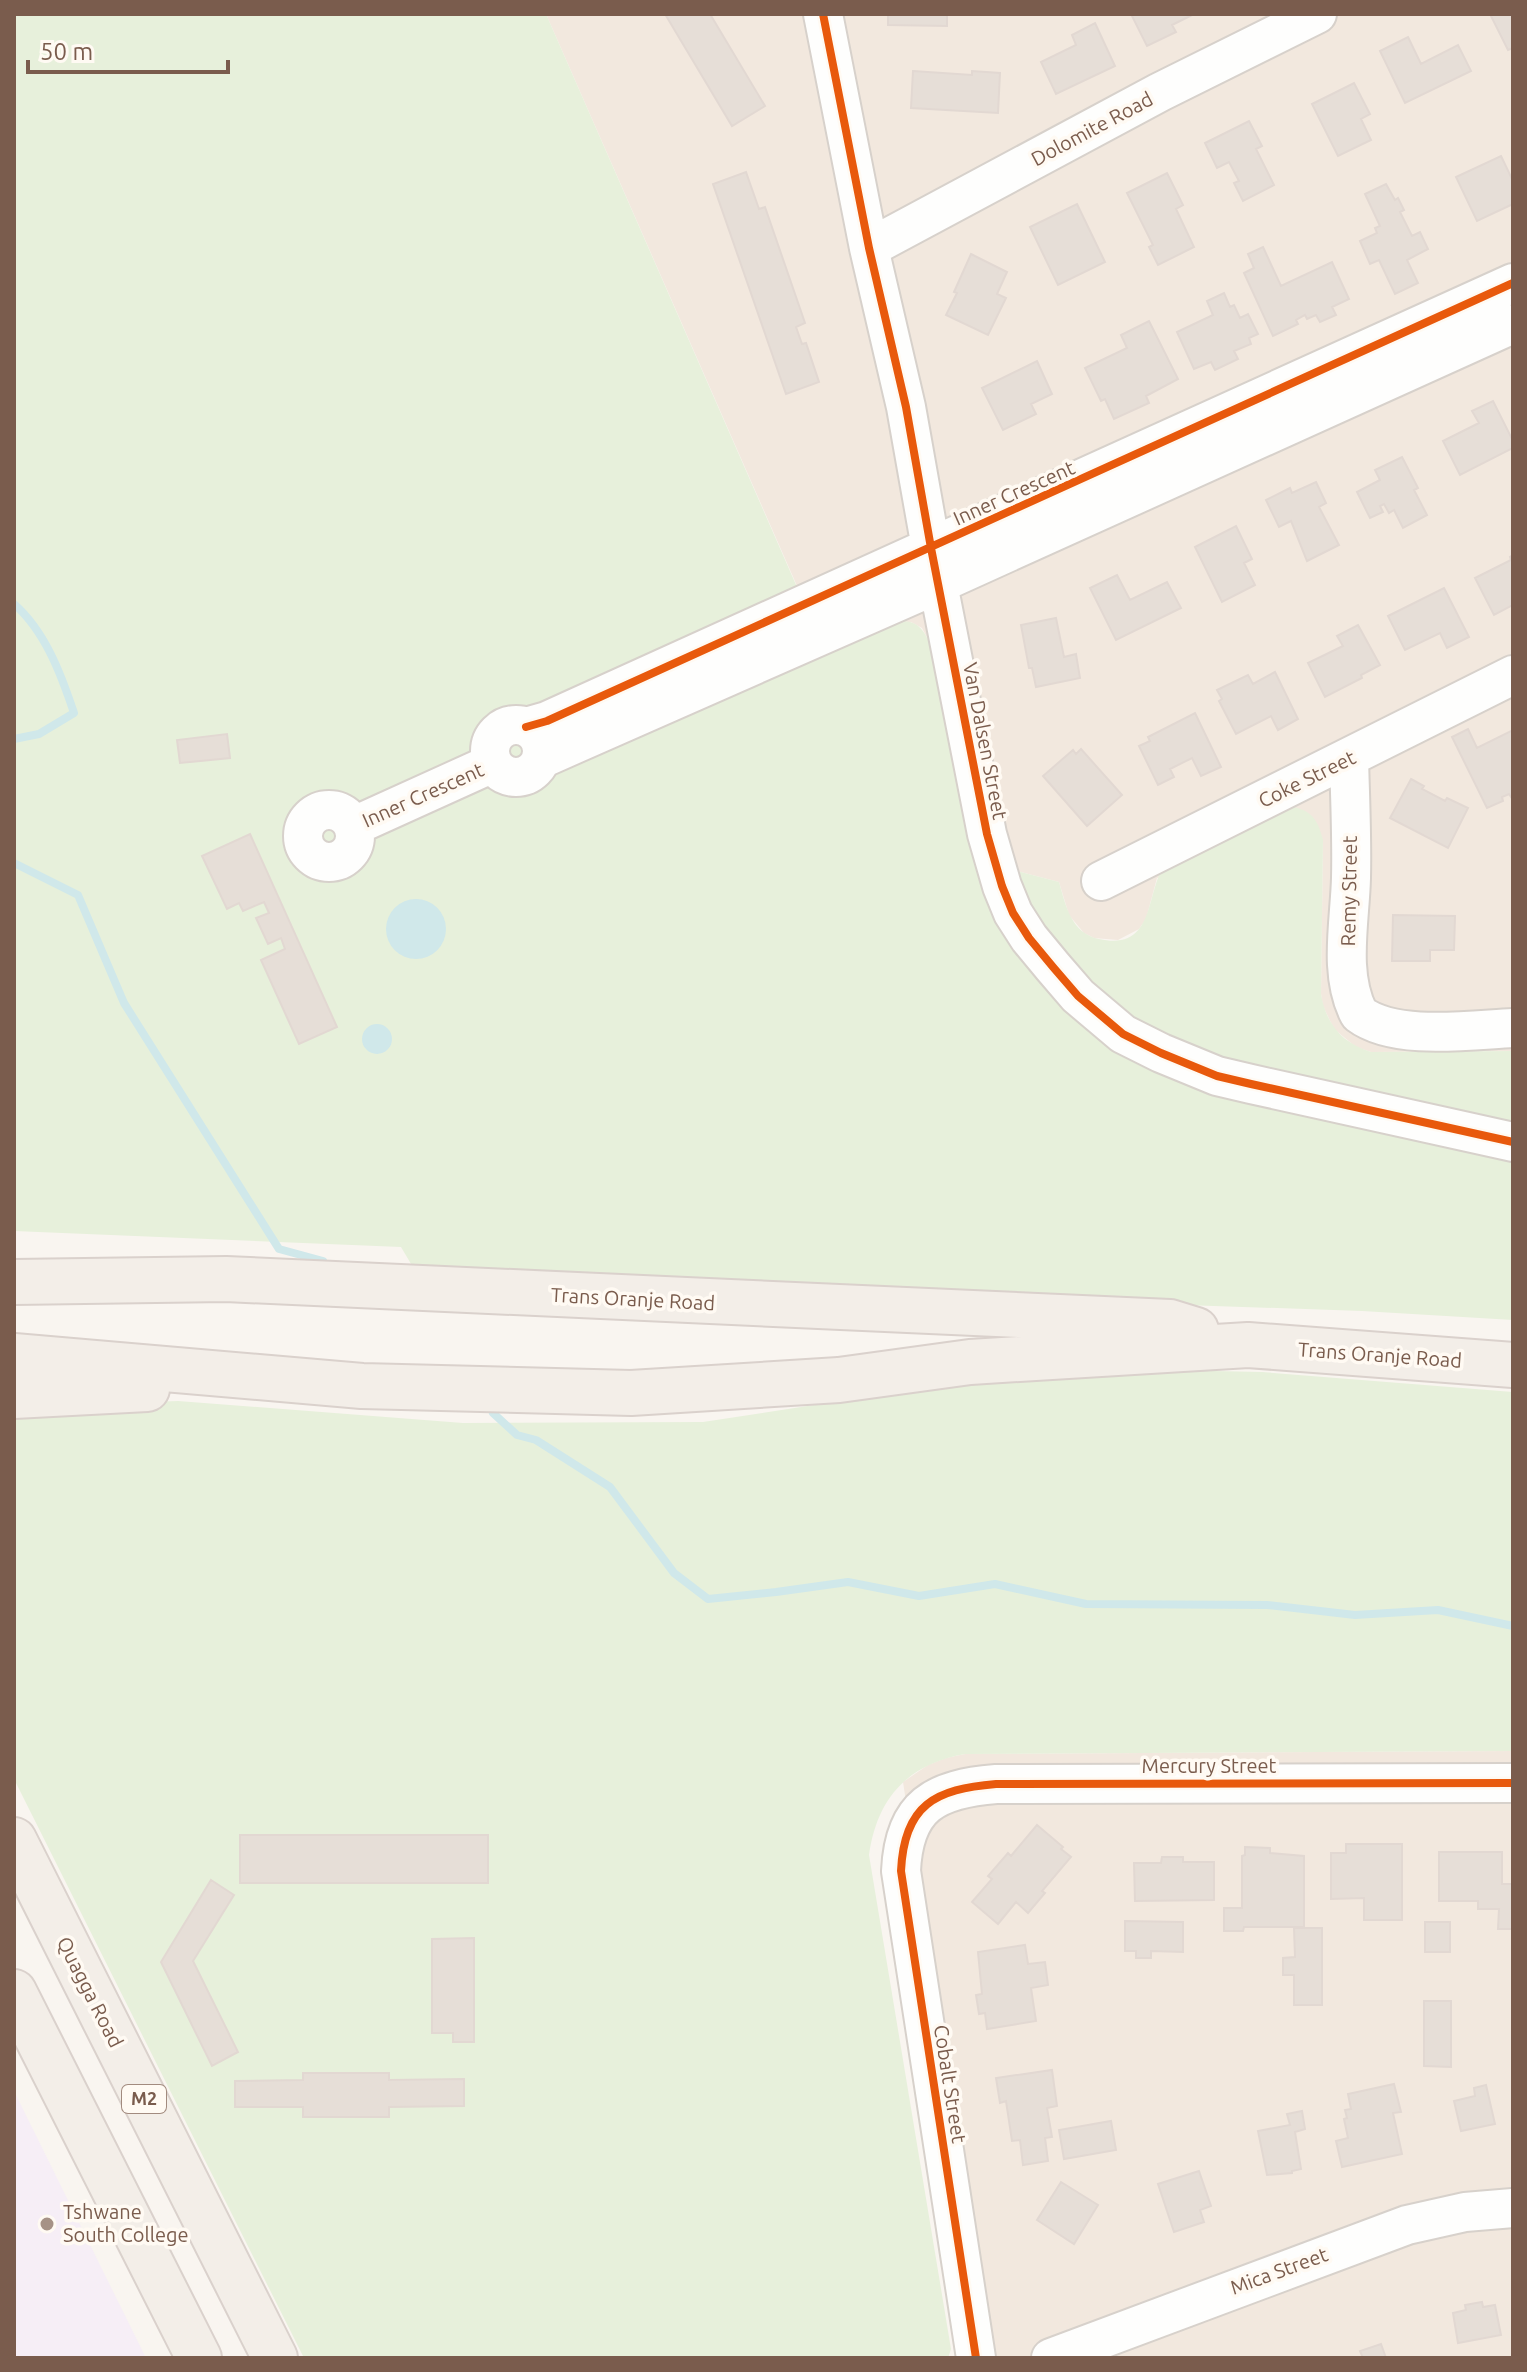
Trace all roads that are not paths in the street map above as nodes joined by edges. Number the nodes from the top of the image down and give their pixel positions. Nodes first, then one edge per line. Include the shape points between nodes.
1 (823, 14) edge
2 (1317, 14) edge
3 (869, 248) junction
4 (1513, 283) edge
5 (1513, 324) edge
6 (935, 566) junction
7 (1513, 675) edge
8 (1349, 758) junction
9 (354, 826) dead end
10 (1101, 881) dead end
11 (1513, 1028) edge
12 (1513, 1142) edge
13 (14, 1282) edge
14 (1248, 1345) junction
15 (14, 1356) edge
16 (1513, 1365) edge
17 (289, 1381) junction
18 (14, 1396) edge
19 (1513, 1783) edge
20 (915, 1818) joint
21 (14, 1840) edge
22 (14, 1992) edge
23 (1513, 2208) edge
24 (199, 2358) edge
25 (275, 2358) edge
26 (976, 2358) edge
27 (1051, 2358) edge

1 - 3 street, Van Dalsen Street
2 - 3 street, Dolomite Road
3 - 6 street, Van Dalsen Street
4 - 6 street, Inner Crescent
5 - 6 street, Inner Crescent
6 - 9 street, Inner Crescent via 534,743 531,773 514,778 493,763
6 - 12 street, Van Dalsen Street via 994,862 1013,913 1078,996 1123,1034 1217,1076
7 - 8 street, Coke Street
8 - 10 street, Coke Street
8 - 11 street, Remy Street via 1348,963 1353,1003 1365,1018 1402,1029
13 - 14 main road, Trans Oranje Road via 226,1279 1170,1322
14 - 16 main road, Trans Oranje Road
14 - 17 main road, Trans Oranje Road via 970,1362 839,1380 631,1393
15 - 17 main road, Trans Oranje Road
17 - 18 main road
19 - 20 street, Mercury Street via 996,1784 939,1796
20 - 26 street, Cobalt Street via 906,1834 901,1871
21 - 25 main road, Quagga Road / M2
22 - 24 main road
23 - 27 street, Mica Street via 1407,2225

